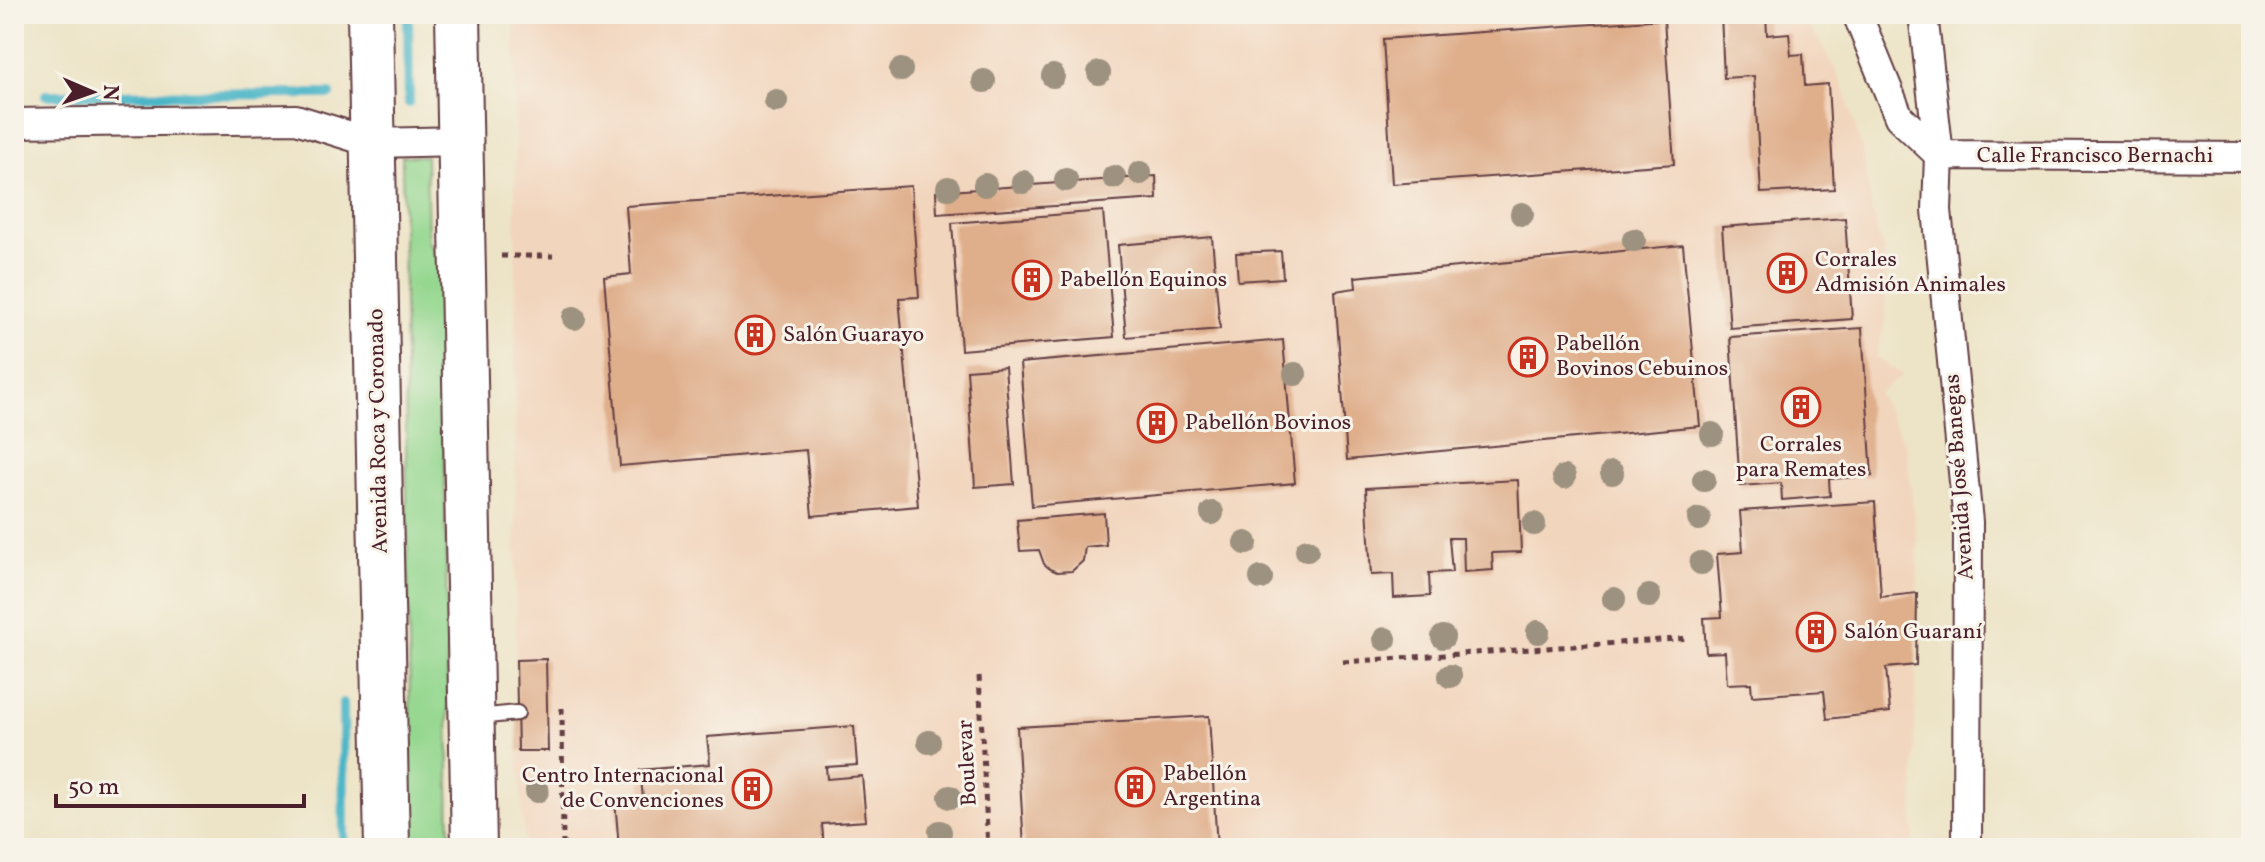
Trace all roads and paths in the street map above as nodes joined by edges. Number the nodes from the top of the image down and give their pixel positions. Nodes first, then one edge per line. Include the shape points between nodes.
1 (370, 14) edge
2 (458, 14) edge
3 (1857, 14) edge
4 (1923, 14) edge
5 (14, 123) edge
6 (462, 141) junction
7 (373, 143) junction
8 (1939, 155) junction
9 (2251, 157) edge
10 (517, 256) dead end
11 (553, 256) dead end
12 (1690, 638) dead end
13 (1343, 662) dead end
14 (979, 676) dead end
15 (562, 708) dead end
16 (517, 713) dead end
17 (472, 717) junction
18 (387, 848) edge
19 (474, 848) edge
20 (563, 848) edge
21 (988, 848) edge
22 (1967, 848) edge

1 - 7 main road, Avenida Roca y Coronado
2 - 6 main road
3 - 8 street via 1899,117
4 - 8 street, Avenida José Banegas
5 - 7 street via 296,119
6 - 7 street
6 - 17 main road
7 - 18 main road, Avenida Roca y Coronado
8 - 9 street, Calle Francisco Bernachi
8 - 22 street, Avenida José Banegas via 1937,210 1968,522
10 - 11 path
12 - 13 path
14 - 21 path, Boulevar
15 - 20 path
16 - 17 lane
17 - 19 main road

